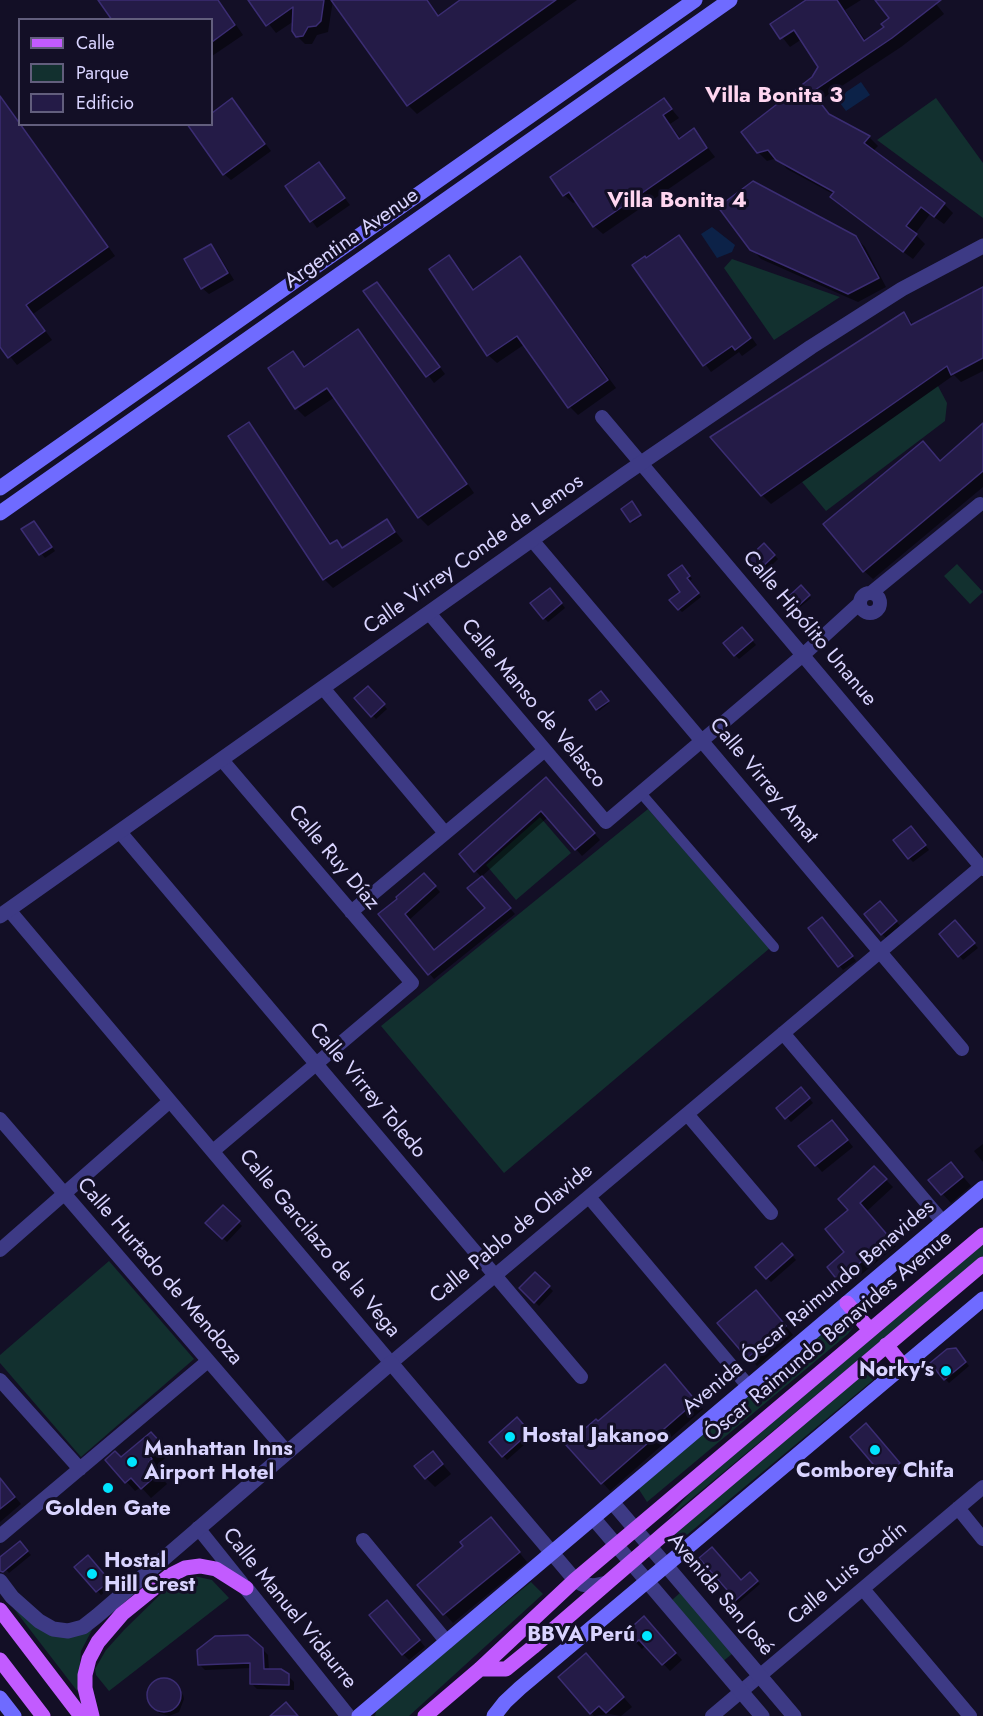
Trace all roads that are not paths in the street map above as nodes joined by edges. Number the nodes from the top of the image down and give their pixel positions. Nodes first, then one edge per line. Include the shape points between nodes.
1 (695, 0) edge
2 (730, 0) edge
3 (983, 246) edge
4 (235, 323) junction
5 (247, 339) junction
6 (107, 413) junction
7 (602, 417) dead end
8 (120, 428) junction
9 (41, 459) junction
10 (641, 463) junction
11 (53, 476) junction
12 (0, 488) edge
13 (980, 504) dead end
14 (0, 513) edge
15 (532, 540) junction
16 (429, 613) junction
17 (803, 656) junction
18 (323, 688) junction
19 (702, 741) junction
20 (544, 750) junction
21 (222, 760) junction
22 (640, 792) junction
23 (120, 832) junction
24 (445, 833) junction
25 (982, 867) edge
26 (351, 912) junction
27 (4, 913) edge
28 (774, 947) dead end
29 (880, 952) junction
30 (783, 1034) junction
31 (962, 1049) dead end
32 (316, 1064) junction
33 (170, 1101) junction
34 (687, 1114) junction
35 (0, 1119) edge
36 (213, 1151) junction
37 (983, 1188) edge
38 (64, 1194) junction
39 (589, 1197) junction
40 (771, 1213) dead end
41 (943, 1222) junction
42 (983, 1235) edge
43 (0, 1250) edge
44 (983, 1264) edge
45 (495, 1276) junction
46 (983, 1299) edge
47 (847, 1303) junction
48 (870, 1330) junction
49 (886, 1345) junction
50 (208, 1361) junction
51 (392, 1363) junction
52 (903, 1366) junction
53 (581, 1377) dead end
54 (0, 1380) edge
55 (748, 1387) junction
56 (287, 1452) junction
57 (80, 1469) junction
58 (983, 1487) edge
59 (613, 1503) junction
60 (958, 1508) junction
61 (594, 1519) junction
62 (198, 1528) junction
63 (635, 1528) junction
64 (0, 1536) edge
65 (983, 1539) edge
66 (363, 1540) dead end
67 (616, 1545) junction
68 (650, 1546) junction
69 (553, 1553) junction
70 (631, 1562) junction
71 (668, 1566) junction
72 (575, 1580) junction
73 (0, 1581) edge
74 (648, 1582) junction
75 (607, 1583) junction
76 (246, 1588) junction
77 (863, 1589) junction
78 (0, 1610) edge
79 (447, 1642) junction
80 (0, 1660) edge
81 (480, 1669) junction
82 (760, 1675) junction
83 (741, 1691) junction
84 (0, 1698) edge
85 (14, 1716) edge
86 (43, 1716) edge
87 (81, 1716) edge
88 (92, 1716) edge
89 (348, 1716) edge
90 (359, 1716) edge
91 (425, 1716) edge
92 (494, 1716) edge
93 (712, 1716) edge
94 (762, 1716) edge
95 (794, 1716) edge
96 (970, 1716) edge

1 - 4 main road, Argentina Avenue
2 - 5 main road, Argentina Avenue
3 - 10 street, Calle Virrey Conde de Lemos via 861,314
4 - 5 main road
4 - 6 main road, Argentina Avenue
5 - 8 main road, Argentina Avenue
6 - 8 main road
6 - 9 main road, Argentina Avenue
7 - 10 street, Calle Hipólito Unanue
8 - 11 main road, Argentina Avenue
9 - 11 main road
9 - 12 main road, Argentina Avenue
10 - 15 street, Calle Virrey Conde de Lemos
10 - 17 street, Calle Hipólito Unanue
11 - 14 main road, Argentina Avenue
13 - 17 street via 871,593 878,596 877,611 867,613 860,603
15 - 16 street, Calle Virrey Conde de Lemos
15 - 19 street, Calle Virrey Amat
16 - 18 street, Calle Virrey Conde de Lemos
16 - 20 street, Calle Manso de Velasco
17 - 19 street
17 - 25 street, Calle Hipólito Unanue
18 - 21 street, Calle Virrey Conde de Lemos
18 - 24 street
19 - 22 street
19 - 29 street, Calle Virrey Amat
20 - 22 street, Calle Manso de Velasco via 606,822
20 - 24 street
21 - 23 street, Calle Virrey Conde de Lemos
21 - 26 street, Calle Ruy Díaz
22 - 28 street
23 - 27 street, Calle Virrey Conde de Lemos
23 - 32 street, Calle Virrey Toledo
24 - 26 street
25 - 29 street, Calle Pablo de Olavide
26 - 32 street, Calle Ruy Díaz via 412,983
27 - 33 street, Calle Garcilazo de la Vega
29 - 30 street, Calle Pablo de Olavide
29 - 31 street, Calle Virrey Amat
30 - 34 street, Calle Pablo de Olavide
30 - 41 street
32 - 36 street
32 - 45 street, Calle Virrey Toledo
33 - 36 street, Calle Garcilazo de la Vega
33 - 38 street
34 - 39 street, Calle Pablo de Olavide
34 - 40 street
35 - 38 street, Calle Hurtado de Mendoza
36 - 51 street, Calle Garcilazo de la Vega
37 - 41 main road, Avenida Óscar Raimundo Benavides
38 - 43 street
38 - 50 street, Calle Hurtado de Mendoza
39 - 45 street, Calle Pablo de Olavide
39 - 55 street
41 - 47 main road, Avenida Óscar Raimundo Benavides
42 - 48 main road, Óscar Raimundo Benavides Avenue
44 - 49 main road
45 - 51 street, Calle Pablo de Olavide
45 - 53 street, Calle Virrey Toledo
46 - 52 main road
47 - 48 main road
47 - 55 main road, Avenida Óscar Raimundo Benavides
48 - 63 main road, Óscar Raimundo Benavides Avenue
49 - 52 main road
49 - 68 main road
50 - 56 street, Calle Hurtado de Mendoza
50 - 57 street
51 - 56 street, Calle Pablo de Olavide
51 - 69 street, Calle Garcilazo de la Vega
52 - 71 main road
54 - 57 street
55 - 59 main road, Avenida Óscar Raimundo Benavides
56 - 62 street, Calle Pablo de Olavide
57 - 64 street
58 - 60 street, Calle Luis Godín
59 - 61 main road, Avenida Óscar Raimundo Benavides
59 - 63 street, Avenida San José
60 - 65 street
60 - 77 street, Calle Luis Godín
61 - 67 street
61 - 69 main road, Avenida Óscar Raimundo Benavides
62 - 73 street, Calle Pablo de Olavide via 83,1626 53,1629 12,1597
62 - 76 street, Calle Manuel Vidaurre
63 - 67 main road
63 - 68 street, Avenida San José
66 - 79 street
67 - 70 street
67 - 72 main road
68 - 70 main road
68 - 71 street, Avenida San José
69 - 72 street, Calle Garcilazo de la Vega
69 - 79 main road, Avenida Óscar Raimundo Benavides
70 - 74 street
70 - 75 main road
71 - 74 main road
71 - 82 street, Avenida San José
72 - 75 street via 593,1586
72 - 81 main road
74 - 83 street
74 - 92 main road via 520,1688
75 - 81 main road via 506,1669
76 - 88 main road via 216,1569 185,1568 122,1614 89,1659 85,1688
76 - 89 street, Calle Manuel Vidaurre
77 - 82 street, Calle Luis Godín
77 - 96 street
78 - 87 main road
79 - 90 main road, Avenida Óscar Raimundo Benavides
80 - 86 main road
81 - 91 main road
82 - 83 street, Calle Luis Godín
82 - 95 street, Avenida San José
83 - 93 street, Calle Luis Godín
83 - 94 street
84 - 85 main road

